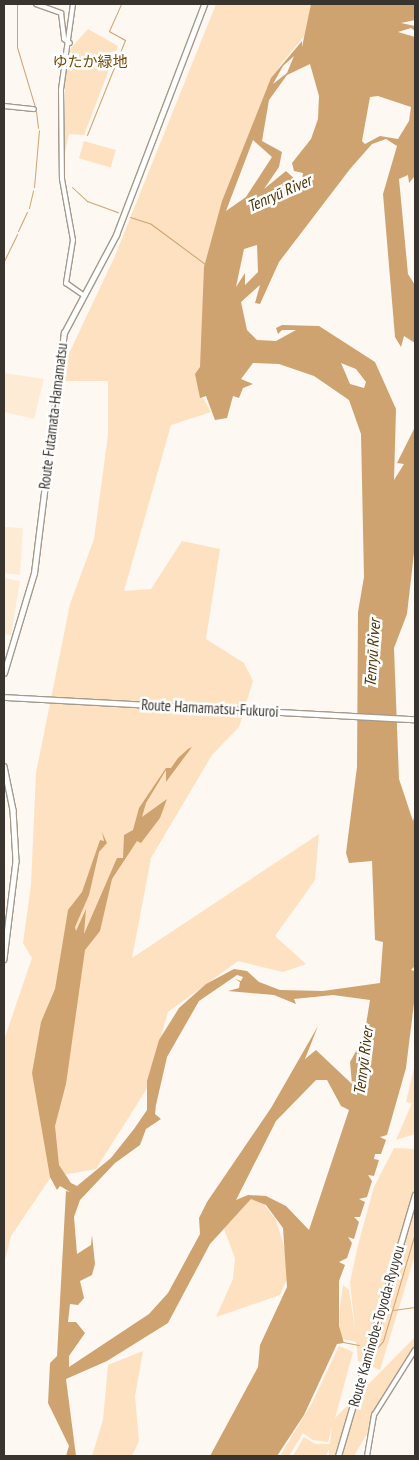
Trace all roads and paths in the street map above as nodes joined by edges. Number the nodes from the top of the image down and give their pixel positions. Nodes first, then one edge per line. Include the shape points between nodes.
1 (36, 4) edge
2 (73, 4) edge
3 (204, 4) edge
4 (70, 43) junction
5 (4, 106) edge
6 (34, 109) dead end
7 (82, 294) junction
8 (4, 673) edge
9 (4, 697) edge
10 (415, 719) edge
11 (4, 766) edge
12 (4, 959) edge
13 (415, 1195) edge
14 (415, 1350) edge
15 (338, 1456) edge
16 (367, 1456) edge

1 - 4 street via 61,13 64,39
2 - 4 street
3 - 7 main road, Route Futamata-Hamamatsu via 116,235
4 - 7 street via 61,89 64,205 73,240 66,283
5 - 6 street
7 - 8 main road, Route Futamata-Hamamatsu via 60,350 30,594
9 - 10 main road, Route Hamamatsu-Fukuroi
11 - 12 main road via 13,810 16,861
13 - 15 main road, Route Kaminobe-Toyoda-Ryuyou
14 - 16 street via 374,1415

